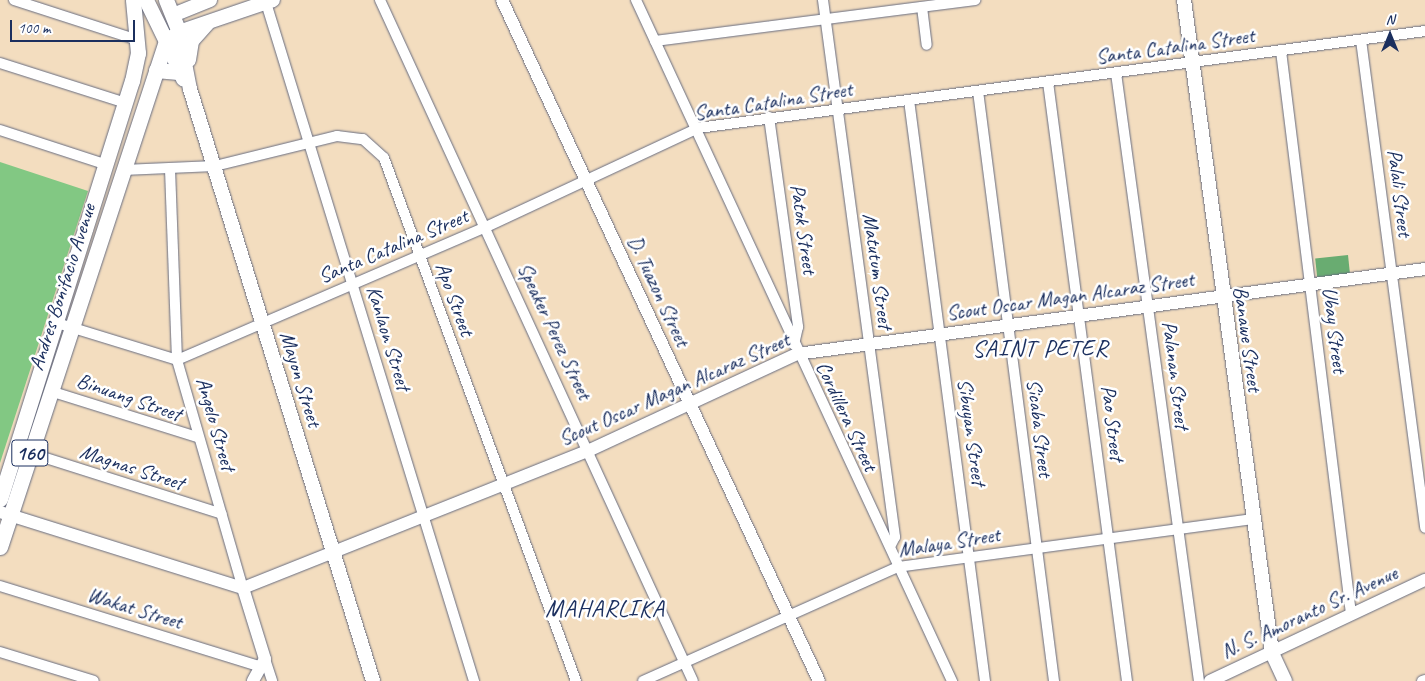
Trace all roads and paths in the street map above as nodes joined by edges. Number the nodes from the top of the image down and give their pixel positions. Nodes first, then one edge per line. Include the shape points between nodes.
1 (14, 0) edge
2 (133, 0) edge
3 (146, 0) edge
4 (166, 0) edge
5 (210, 0) edge
6 (380, 0) edge
7 (502, 0) edge
8 (636, 0) edge
9 (823, 0) edge
10 (975, 0) edge
11 (1184, 0) edge
12 (270, 3) edge
13 (922, 7) junction
14 (173, 15) junction
15 (213, 17) junction
16 (826, 20) junction
17 (157, 22) junction
18 (1425, 31) edge
19 (179, 32) junction
20 (138, 40) junction
21 (1361, 40) junction
22 (166, 41) junction
23 (655, 41) junction
24 (927, 45) dead end
25 (1281, 51) junction
26 (0, 63) edge
27 (1192, 63) junction
28 (156, 70) junction
29 (183, 71) junction
30 (1116, 73) junction
31 (1048, 82) junction
32 (978, 91) junction
33 (909, 100) junction
34 (126, 103) junction
35 (838, 109) junction
36 (769, 117) junction
37 (698, 128) junction
38 (0, 130) edge
39 (308, 140) junction
40 (107, 165) junction
41 (215, 166) junction
42 (170, 169) junction
43 (123, 170) junction
44 (585, 181) junction
45 (486, 227) junction
46 (419, 256) junction
47 (1425, 269) edge
48 (1392, 273) junction
49 (1310, 283) junction
50 (353, 284) junction
51 (1222, 296) junction
52 (1148, 305) junction
53 (1080, 316) junction
54 (263, 322) junction
55 (63, 325) junction
56 (1008, 325) junction
57 (939, 333) junction
58 (869, 344) junction
59 (796, 350) junction
60 (178, 360) junction
61 (50, 390) junction
62 (690, 404) junction
63 (197, 437) junction
64 (590, 450) junction
65 (30, 453) junction
66 (503, 485) junction
67 (0, 499) edge
68 (5, 513) edge
69 (222, 514) junction
70 (424, 518) junction
71 (1252, 519) junction
72 (1425, 528) edge
73 (1176, 529) junction
74 (1109, 538) junction
75 (891, 545) junction
76 (0, 546) edge
77 (1037, 548) junction
78 (335, 554) junction
79 (970, 556) junction
80 (898, 567) junction
81 (1425, 580) edge
82 (0, 586) edge
83 (243, 588) junction
84 (788, 613) junction
85 (1351, 614) junction
86 (0, 652) edge
87 (1272, 653) junction
88 (262, 663) junction
89 (685, 663) junction
90 (94, 681) edge
91 (253, 681) edge
92 (272, 681) edge
93 (373, 681) edge
94 (474, 681) edge
95 (576, 681) edge
96 (643, 681) edge
97 (692, 681) edge
98 (819, 681) edge
99 (952, 681) edge
100 (985, 681) edge
101 (1054, 681) edge
102 (1127, 681) edge
103 (1199, 681) edge
104 (1210, 681) edge
105 (1285, 681) edge

1 - 20 street
2 - 20 main road, Andres Bonifacio Avenue
3 - 17 main road
4 - 14 main road
5 - 14 main road
6 - 45 street, Speaker Perez Street
7 - 44 street, D. Tuazon Street
8 - 23 street, Cordillera Street
9 - 16 street, Matutum Street
10 - 13 street
11 - 27 main road, Banawe Street
12 - 15 main road
12 - 39 street, Kanlaon Street
13 - 16 street
13 - 24 street
14 - 17 main road
14 - 19 main road
15 - 19 main road
15 - 29 main road via 192,41
16 - 23 street
16 - 35 street, Matutum Street
17 - 20 main road
17 - 22 main road
18 - 21 street, Santa Catalina Street
19 - 22 main road
19 - 29 main road, Mayon Street
20 - 34 main road, Andres Bonifacio Avenue / 160
21 - 25 street, Santa Catalina Street
21 - 48 street, Palali Street
22 - 28 main road, Andres Bonifacio Avenue / 160
22 - 29 main road, Mayon Street
23 - 37 street, Cordillera Street
25 - 27 street, Santa Catalina Street
25 - 49 street, Ubay Street
26 - 34 street
27 - 30 street, Santa Catalina Street
27 - 51 main road, Banawe Street
28 - 29 main road
28 - 43 main road, Andres Bonifacio Avenue / 160
29 - 41 main road, Mayon Street
30 - 31 street, Santa Catalina Street
30 - 52 street, Palanan Street
31 - 32 street, Santa Catalina Street
31 - 53 street, Pao Street
32 - 33 street, Santa Catalina Street
32 - 56 street, Sicaba Street
33 - 35 street, Santa Catalina Street
33 - 57 street, Sibuyan Street
34 - 40 main road, Andres Bonifacio Avenue / 160
35 - 36 street, Santa Catalina Street
35 - 58 street, Matutum Street
36 - 37 street, Santa Catalina Street
36 - 59 street, Patok Street via 798,327
37 - 44 street, Santa Catalina Street
37 - 59 street, Cordillera Street
38 - 40 street
39 - 41 street, Apo Street
39 - 46 street, Apo Street via 349,136 363,139 384,158
39 - 50 street, Kanlaon Street
40 - 55 main road, Andres Bonifacio Avenue / 160
41 - 42 street, Apo Street
41 - 54 main road, Mayon Street
42 - 43 street, Apo Street
42 - 60 street, Angelo Street
43 - 55 main road, Andres Bonifacio Avenue / 160
44 - 45 street, Santa Catalina Street
44 - 62 street, D. Tuazon Street
45 - 46 street, Santa Catalina Street
45 - 64 street, Speaker Perez Street
46 - 50 street, Santa Catalina Street
46 - 66 street, Apo Street
47 - 48 street, Scout Oscar Magan Alcaraz Street
48 - 49 street, Scout Oscar Magan Alcaraz Street
48 - 72 street, Palali Street
49 - 51 street, Scout Oscar Magan Alcaraz Street
49 - 85 street, Ubay Street
50 - 54 street, Santa Catalina Street
50 - 70 street, Kanlaon Street
51 - 52 street, Scout Oscar Magan Alcaraz Street
51 - 71 main road, Banawe Street
52 - 53 street, Scout Oscar Magan Alcaraz Street
52 - 73 street, Palanan Street
53 - 56 street, Scout Oscar Magan Alcaraz Street
53 - 74 street, Pao Street
54 - 60 street, Santa Catalina Street
54 - 78 main road, Mayon Street
55 - 60 street
55 - 61 main road, Andres Bonifacio Avenue / 160
55 - 67 main road, Andres Bonifacio Avenue / 160
56 - 57 street, Scout Oscar Magan Alcaraz Street
56 - 77 street, Sicaba Street
57 - 58 street, Scout Oscar Magan Alcaraz Street
57 - 79 street, Sibuyan Street
58 - 59 street, Scout Oscar Magan Alcaraz Street
58 - 75 street, Matutum Street via 895,537
59 - 62 street, Scout Oscar Magan Alcaraz Street
59 - 75 street, Cordillera Street via 884,541
60 - 63 street, Angelo Street
61 - 63 street, Binuang Street
61 - 65 main road, Andres Bonifacio Avenue / 160
62 - 64 street, Scout Oscar Magan Alcaraz Street
62 - 84 street, D. Tuazon Street
63 - 69 street, Angelo Street
64 - 66 street, Scout Oscar Magan Alcaraz Street
64 - 89 street, Speaker Perez Street
65 - 68 main road, Andres Bonifacio Avenue / 160
65 - 69 street, Magnas Street
66 - 70 street, Scout Oscar Magan Alcaraz Street
66 - 95 street, Apo Street
68 - 76 main road, Andres Bonifacio Avenue / 160
68 - 83 street
69 - 83 street, Angelo Street
70 - 78 street, Scout Oscar Magan Alcaraz Street
70 - 94 street, Kanlaon Street
71 - 73 street, Malaya Street
71 - 87 main road, Banawe Street
73 - 74 street, Malaya Street
73 - 103 street, Palanan Street
74 - 77 street, Malaya Street
74 - 102 street, Pao Street
75 - 80 street, Cordillera Street
77 - 79 street, Malaya Street
77 - 101 street, Sicaba Street
78 - 83 street, Scout Oscar Magan Alcaraz Street
78 - 93 main road, Mayon Street
79 - 80 street, Malaya Street
79 - 100 street, Sibuyan Street
80 - 84 street, Malaya Street
80 - 99 street, Cordillera Street
81 - 85 street, N. S. Amoranto Sr. Avenue
82 - 88 street, Wakat Street
83 - 88 street, Angelo Street
84 - 89 street, Malaya Street
84 - 98 street, D. Tuazon Street
85 - 87 street, N. S. Amoranto Sr. Avenue
86 - 90 street
87 - 104 street, N. S. Amoranto Sr. Avenue
87 - 105 main road, Banawe Street
88 - 91 street
88 - 92 street, Angelo Street
89 - 96 street, Malaya Street
89 - 97 street, Speaker Perez Street

